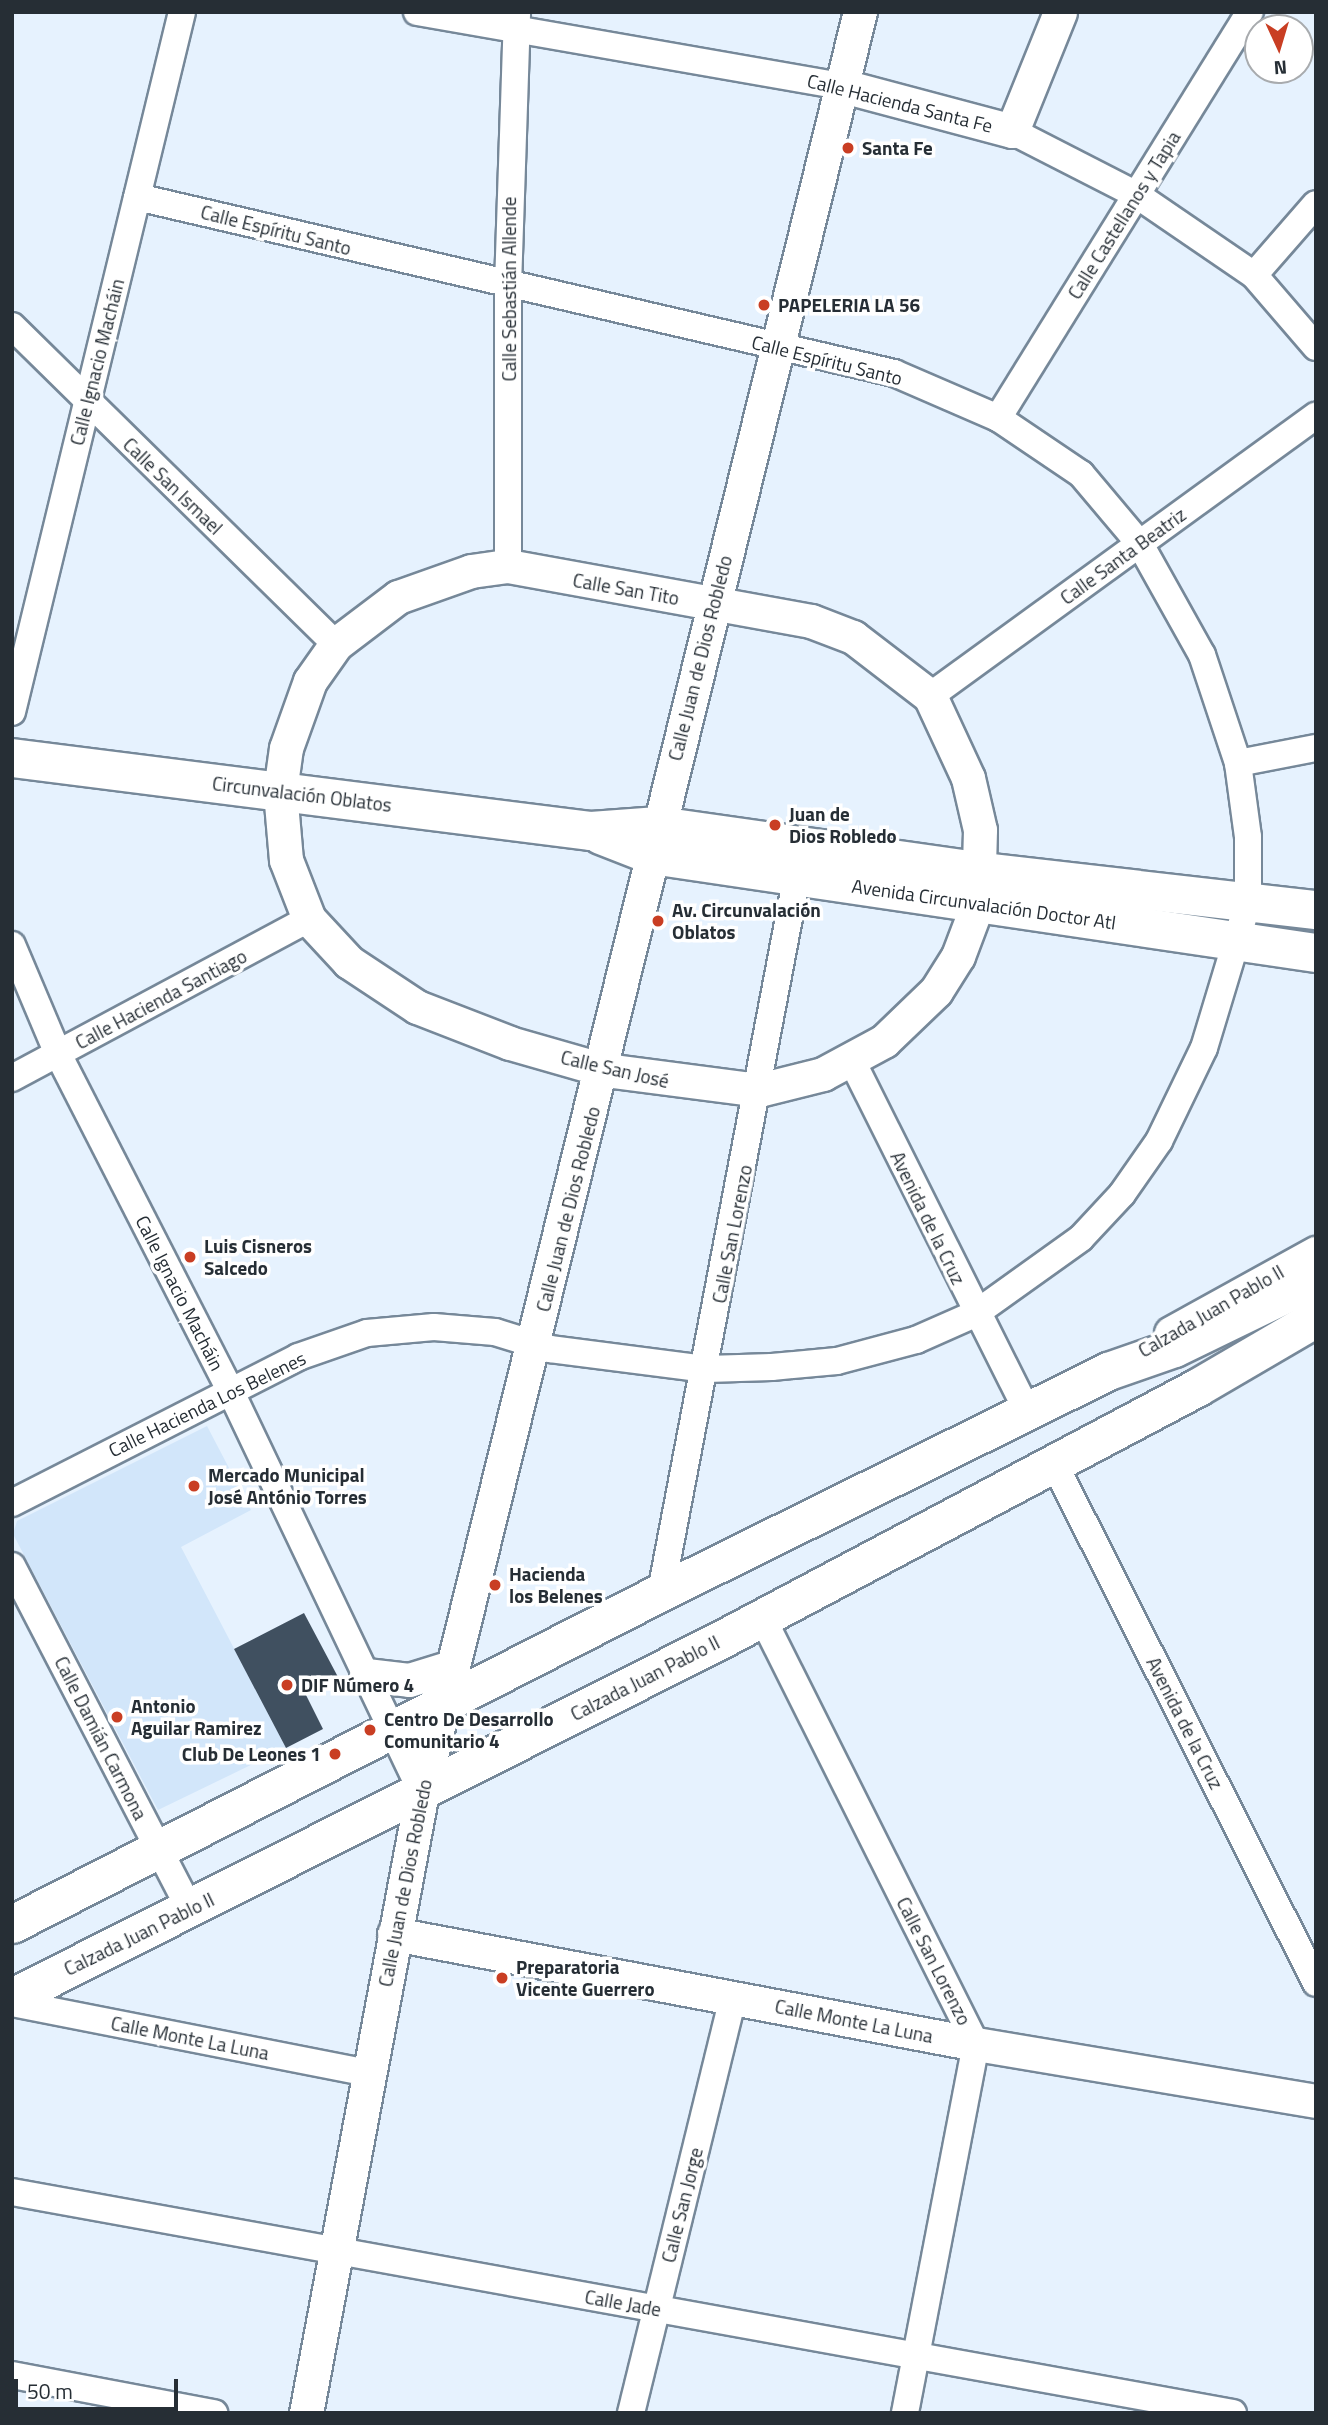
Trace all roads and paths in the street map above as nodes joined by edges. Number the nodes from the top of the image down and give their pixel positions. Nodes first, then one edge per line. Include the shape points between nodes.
1 (181, 12) edge
2 (417, 12) edge
3 (860, 12) edge
4 (1060, 12) edge
5 (1250, 12) edge
6 (515, 20) edge
7 (842, 86) junction
8 (1012, 131) junction
9 (1137, 195) junction
10 (137, 197) junction
11 (1316, 204) edge
12 (1254, 275) junction
13 (508, 286) junction
14 (12, 326) edge
15 (778, 347) junction
16 (1316, 347) edge
17 (87, 402) junction
18 (1316, 416) edge
19 (998, 418) junction
20 (1140, 544) junction
21 (508, 566) junction
22 (712, 602) junction
23 (336, 644) junction
24 (930, 696) junction
25 (12, 712) edge
26 (1316, 748) edge
27 (12, 758) edge
28 (1238, 763) junction
29 (280, 791) junction
30 (656, 840) junction
31 (797, 876) junction
32 (980, 887) junction
33 (1248, 902) junction
34 (1316, 910) edge
35 (309, 919) junction
36 (1240, 942) junction
37 (12, 946) edge
38 (1316, 953) edge
39 (58, 1054) junction
40 (852, 1061) junction
41 (604, 1070) junction
42 (12, 1078) edge
43 (759, 1090) junction
44 (1316, 1253) edge
45 (1316, 1279) edge
46 (975, 1314) junction
47 (1316, 1318) edge
48 (1316, 1335) edge
49 (533, 1343) junction
50 (707, 1369) junction
51 (1108, 1371) junction
52 (1198, 1387) junction
53 (230, 1390) junction
54 (1027, 1411) junction
55 (1054, 1463) junction
56 (12, 1503) edge
57 (12, 1566) edge
58 (661, 1592) junction
59 (762, 1617) junction
60 (451, 1667) junction
61 (366, 1675) junction
62 (442, 1705) junction
63 (392, 1729) junction
64 (422, 1792) junction
65 (159, 1849) junction
66 (190, 1910) junction
67 (12, 1924) edge
68 (394, 1934) junction
69 (1316, 1983) edge
70 (12, 1997) edge
71 (733, 1998) junction
72 (12, 2003) edge
73 (976, 2044) junction
74 (368, 2073) junction
75 (1316, 2101) edge
76 (12, 2192) edge
77 (336, 2250) junction
78 (657, 2309) junction
79 (916, 2356) junction
80 (12, 2375) edge
81 (214, 2413) edge
82 (306, 2413) edge
83 (631, 2413) edge
84 (905, 2413) edge
85 (1233, 2413) edge

1 - 10 street, Calle Ignacio Macháin
2 - 6 street, Calle Hacienda Santa Fe
3 - 7 street, Calle Juan de Dios Robledo
4 - 8 street
5 - 9 street, Calle Castellanos y Tapia
6 - 7 street, Calle Hacienda Santa Fe
6 - 13 street, Calle Sebastián Allende
7 - 8 street, Calle Hacienda Santa Fe
7 - 15 street, Calle Juan de Dios Robledo
8 - 9 street, Calle Hacienda Santa Fe
9 - 12 street, Calle Hacienda Santa Fe
9 - 19 street, Calle Castellanos y Tapia
10 - 13 street, Calle Espíritu Santo
10 - 17 street, Calle Ignacio Macháin
11 - 12 street
12 - 16 street, Calle Hacienda Santa Fe
13 - 15 street, Calle Espíritu Santo
13 - 21 street, Calle Sebastián Allende
14 - 17 street, Calle San Ismael
15 - 19 street, Calle Espíritu Santo via 894,373
15 - 22 street, Calle Juan de Dios Robledo
17 - 23 street, Calle San Ismael
17 - 25 street, Calle Ignacio Macháin
18 - 20 street, Calle Santa Beatriz
19 - 20 street, Calle Espíritu Santo via 1081,474
20 - 24 street, Calle Santa Beatriz
20 - 28 street, Calle Espíritu Santo via 1202,655
21 - 22 street, Calle San Tito
21 - 23 street, Calle San Tito via 431,582 398,597
22 - 24 street, Calle San Tito via 762,608 853,637
22 - 30 street, Calle Juan de Dios Robledo
23 - 29 street, Calle San Tito via 296,713
24 - 32 street, Calle San Tito via 968,778
26 - 28 street
27 - 29 main road, Circunvalación Oblatos
28 - 33 street, Calle Espíritu Santo via 1248,837
29 - 30 main road, Circunvalación Oblatos
29 - 35 street, Calle San José via 286,860
30 - 31 main road, Avenida Circunvalación Doctor Atl
30 - 32 main road, Avenida Circunvalación Doctor Atl
30 - 41 street, Calle Juan de Dios Robledo
31 - 32 main road, Avenida Circunvalación Doctor Atl
31 - 43 street, Calle San Lorenzo
32 - 33 main road, Avenida Circunvalación Doctor Atl
32 - 36 main road, Avenida Circunvalación Doctor Atl
32 - 40 street, Calle San José via 958,956 936,990 884,1041
33 - 34 main road, Avenida Circunvalación Doctor Atl
33 - 36 street, Calle Espíritu Santo
35 - 39 street, Calle Hacienda Santiago
35 - 41 street, Calle San José via 349,962 417,1007 510,1043
36 - 38 main road, Avenida Circunvalación Doctor Atl
36 - 46 street, Calle Hacienda Los Belenes via 1205,1048 1159,1141 1122,1194 1081,1238
37 - 39 street, Calle Ignacio Macháin
39 - 42 street, Calle Hacienda Santiago
39 - 53 street, Calle Ignacio Macháin
40 - 43 street, Calle San José
40 - 46 street, Avenida de la Cruz
41 - 43 street, Calle San José
41 - 49 street, Calle Juan de Dios Robledo
43 - 50 street, Calle San Lorenzo
44 - 51 street, Calzada Juan Pablo II
45 - 51 main road, Calzada Juan Pablo II via 1174,1348
46 - 50 street, Calle Hacienda Los Belenes via 916,1340 837,1361
46 - 54 street, Avenida de la Cruz
47 - 52 main road, Calzada Juan Pablo II
48 - 52 street, Calzada Juan Pablo II
49 - 50 street, Calle Hacienda Los Belenes
49 - 53 street, Calle Hacienda Los Belenes via 495,1332 434,1327 367,1333 298,1357
49 - 60 street, Calle Juan de Dios Robledo
50 - 58 street, Calle San Lorenzo
51 - 54 main road, Calzada Juan Pablo II
52 - 55 main road, Calzada Juan Pablo II
53 - 56 street, Calle Hacienda Los Belenes
53 - 61 street, Calle Ignacio Macháin
54 - 58 main road, Calzada Juan Pablo II
55 - 59 main road, Calzada Juan Pablo II
55 - 69 street, Avenida de la Cruz
57 - 65 street, Calle Damián Carmona
58 - 62 main road, Calzada Juan Pablo II
59 - 64 main road, Calzada Juan Pablo II
59 - 73 street, Calle San Lorenzo
60 - 61 street via 408,1680
60 - 62 street, Calle Juan de Dios Robledo
61 - 63 street, Calle Ignacio Macháin
62 - 63 main road, Calzada Juan Pablo II
62 - 64 street, Calle Juan de Dios Robledo
63 - 64 street, Calle Ignacio Macháin
63 - 65 main road, Calzada Juan Pablo II
64 - 66 main road, Calzada Juan Pablo II
64 - 68 street, Calle Juan de Dios Robledo
65 - 66 street, Calle Damián Carmona
65 - 67 main road, Calzada Juan Pablo II
66 - 70 main road, Calzada Juan Pablo II
68 - 71 street, Calle Monte La Luna
68 - 74 street, Calle Juan de Dios Robledo
71 - 73 street, Calle Monte La Luna
71 - 78 street, Calle San Jorge
72 - 74 street, Calle Monte La Luna
73 - 75 street, Calle Monte La Luna
73 - 79 street, Calle San Lorenzo
74 - 77 street, Calle Juan de Dios Robledo
76 - 77 street, Calle Jade
77 - 78 street, Calle Jade
77 - 82 street, Calle Juan de Dios Robledo
78 - 79 street, Calle Jade
78 - 83 street, Calle San Jorge
79 - 84 street, Calle San Lorenzo
79 - 85 street, Calle Jade
80 - 81 street

